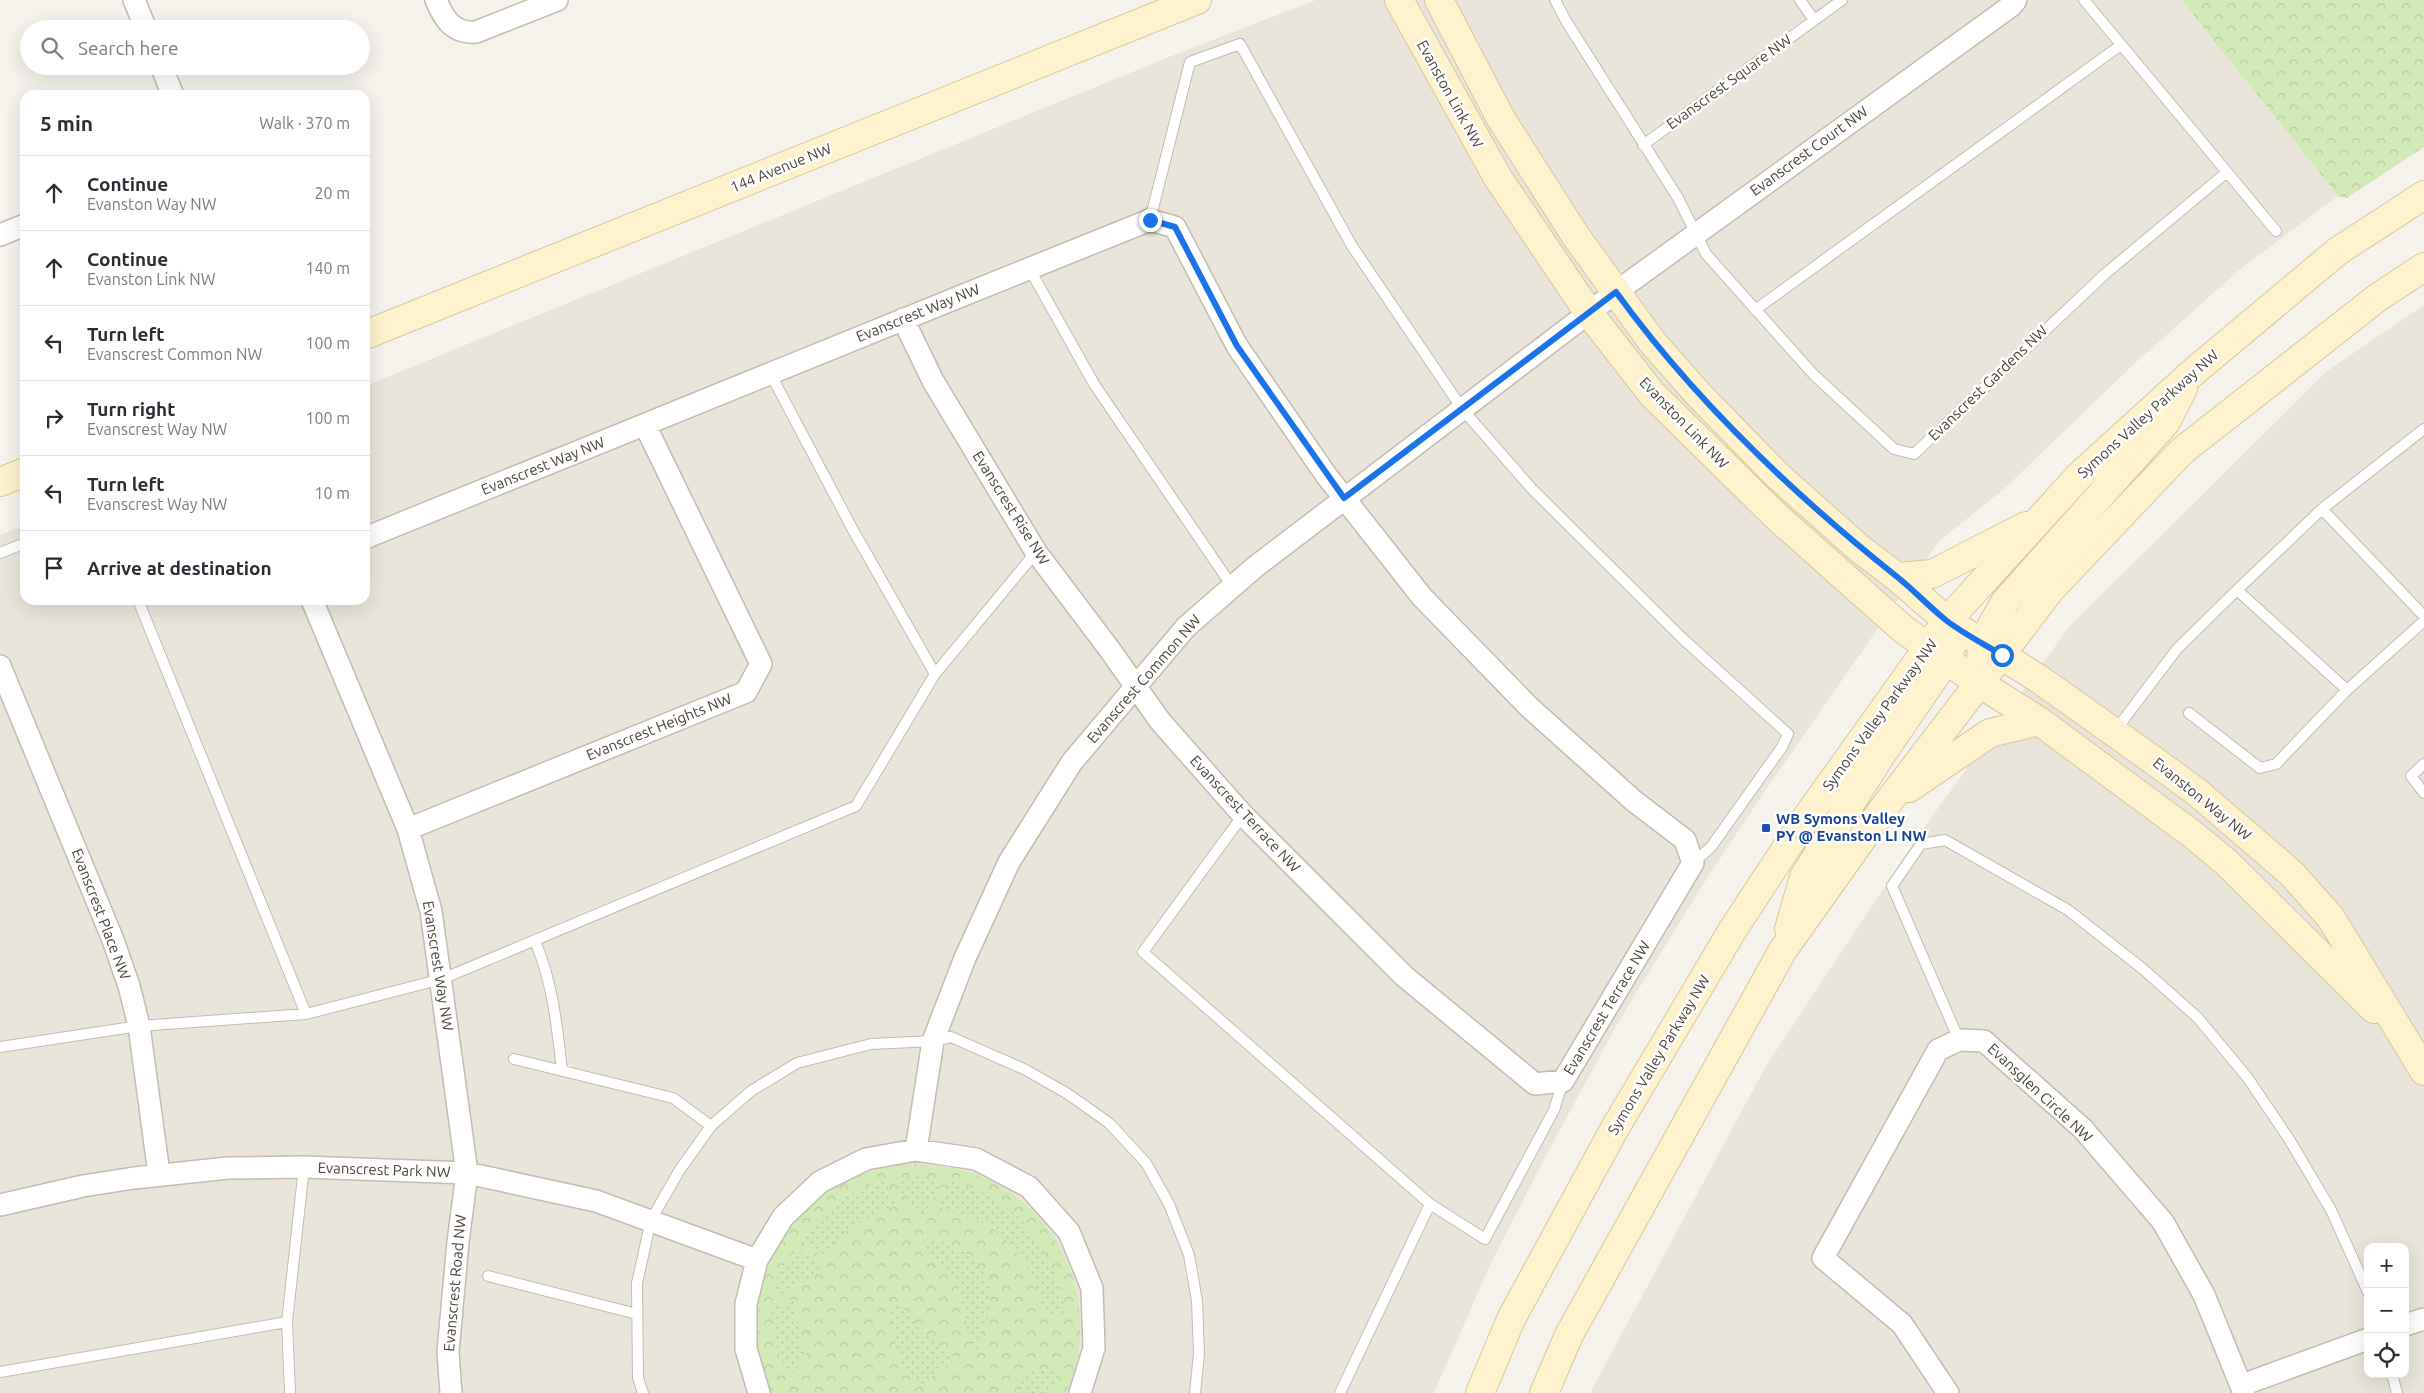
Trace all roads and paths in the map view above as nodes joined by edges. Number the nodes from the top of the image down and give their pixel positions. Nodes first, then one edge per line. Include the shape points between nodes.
1 (134, 0) edge
2 (436, 0) edge
3 (557, 0) edge
4 (1197, 0) edge
5 (1399, 0) edge
6 (1439, 0) edge
7 (1555, 0) edge
8 (1800, 0) edge
9 (1842, 0) edge
10 (2016, 0) edge
11 (2084, 0) edge
12 (142, 20) edge
13 (1814, 20) junction
14 (2121, 45) junction
15 (165, 75) edge
16 (171, 90) edge
17 (1643, 145) junction
18 (2227, 172) junction
19 (2424, 194) edge
20 (1150, 220) junction
21 (20, 227) edge
22 (2276, 231) dead end
23 (1696, 233) junction
24 (0, 235) edge
25 (2424, 267) edge
26 (1029, 268) junction
27 (2424, 280) edge
28 (2377, 298) junction
29 (1602, 303) junction
30 (1755, 310) junction
31 (903, 319) junction
32 (370, 333) edge
33 (2191, 374) junction
34 (771, 375) junction
35 (1463, 410) junction
36 (645, 425) junction
37 (2424, 429) edge
38 (20, 474) edge
39 (0, 482) edge
40 (1344, 498) junction
41 (2322, 510) junction
42 (2041, 518) junction
43 (370, 536) edge
44 (20, 545) edge
45 (1036, 552) junction
46 (0, 553) edge
47 (1897, 577) junction
48 (1232, 586) junction
49 (2237, 590) junction
50 (140, 605) edge
51 (314, 605) edge
52 (2424, 616) edge
53 (1948, 621) junction
54 (2424, 622) edge
55 (1992, 649) junction
56 (1937, 654) junction
57 (0, 666) edge
58 (935, 674) junction
59 (1979, 683) junction
60 (1136, 688) junction
61 (2347, 690) junction
62 (2189, 713) dead end
63 (2039, 721) junction
64 (2114, 731) junction
65 (2424, 764) edge
66 (2424, 793) edge
67 (1886, 805) junction
68 (1243, 815) junction
69 (408, 829) junction
70 (1693, 863) junction
71 (535, 941) junction
72 (1783, 950) junction
73 (442, 979) junction
74 (306, 1014) junction
75 (139, 1026) junction
76 (2400, 1034) junction
77 (1959, 1040) junction
78 (932, 1041) junction
79 (0, 1047) edge
80 (514, 1059) dead end
81 (562, 1071) junction
82 (2424, 1071) edge
83 (1563, 1081) junction
84 (711, 1126) junction
85 (916, 1150) junction
86 (304, 1167) junction
87 (467, 1173) junction
88 (159, 1174) junction
89 (1430, 1204) junction
90 (0, 1205) edge
91 (651, 1220) junction
92 (757, 1260) junction
93 (488, 1276) dead end
94 (2366, 1288) edge
95 (637, 1314) junction
96 (2424, 1319) edge
97 (287, 1322) junction
98 (2409, 1325) edge
99 (2364, 1341) edge
100 (0, 1372) edge
101 (2393, 1378) edge
102 (2243, 1389) edge
103 (290, 1393) edge
104 (451, 1393) edge
105 (643, 1393) edge
106 (759, 1393) edge
107 (1080, 1393) edge
108 (1195, 1393) edge
109 (1340, 1393) edge
110 (1480, 1393) edge
111 (1544, 1393) edge
112 (1948, 1393) edge
113 (2397, 1393) edge

1 - 12 street
2 - 3 street via 451,25 466,33
4 - 32 main road, 144 Avenue NW
5 - 29 main road, Evanston Link NW via 1493,170
6 - 29 main road, Evanston Link NW via 1500,117 1575,235
7 - 17 lane
8 - 13 lane
9 - 13 lane, Evanscrest Square NW
10 - 23 street, Evanscrest Court NW
11 - 14 lane
13 - 17 lane, Evanscrest Square NW
14 - 18 lane
14 - 30 lane
15 - 16 street
17 - 23 lane via 1678,198
18 - 22 lane
18 - 30 lane, Evanscrest Gardens NW via 2104,274 1914,454 1894,449 1814,375
19 - 33 main road, Symons Valley Parkway NW via 2338,251
20 - 26 street, Evanscrest Way NW
20 - 35 lane via 1190,62 1240,44 1352,246
20 - 40 street via 1175,227 1237,346
21 - 24 street
23 - 29 street, Evanscrest Court NW
23 - 30 lane, Evanscrest Gardens NW via 1706,254
25 - 28 main road
26 - 31 street, Evanscrest Way NW
26 - 48 lane via 1094,384
27 - 28 main road
28 - 55 main road via 2182,451
29 - 35 street, Evanscrest Common NW
29 - 47 main road, Evanston Link NW via 1653,342 1778,476
29 - 56 main road, Evanston Link NW via 1652,394 1777,517 1903,629
31 - 34 street, Evanscrest Way NW
31 - 45 street, Evanscrest Rise NW via 932,381
33 - 42 main road, Symons Valley Parkway NW via 2080,475
33 - 55 main road via 2166,422 2005,602
34 - 36 street, Evanscrest Way NW
34 - 58 lane via 853,530
35 - 40 street, Evanscrest Common NW
35 - 70 lane via 1532,489 1682,638 1788,734 1711,847
36 - 43 street, Evanscrest Way NW
36 - 69 street, Evanscrest Heights NW via 761,664 746,692
37 - 41 lane
38 - 39 main road
40 - 48 street, Evanscrest Common NW
40 - 70 street via 1422,597 1529,707 1634,801 1686,840
41 - 49 lane
41 - 52 lane
42 - 47 main road via 1932,574
42 - 53 main road, Symons Valley Parkway NW
44 - 46 lane
45 - 58 lane
45 - 60 street, Evanscrest Rise NW
47 - 53 main road, Evanston Link NW
48 - 60 street, Evanscrest Common NW via 1186,627
49 - 61 lane
49 - 64 lane via 2178,649
50 - 74 lane
51 - 69 street, Evanscrest Way NW
53 - 55 main road, Evanston Way NW
53 - 56 main road, Symons Valley Parkway NW
54 - 61 lane
55 - 59 main road
55 - 64 main road, Evanston Way NW
56 - 59 main road, Evanston Way NW
56 - 72 main road via 1882,755 1804,877
56 - 110 main road, Symons Valley Parkway NW via 1804,821 1732,931 1615,1128 1511,1319
57 - 75 street, Evanscrest Place NW via 113,940
58 - 71 lane via 856,806
59 - 63 main road, Evanston Way NW
59 - 67 main road
60 - 68 street, Evanscrest Terrace NW via 1160,721
60 - 78 street, Evanscrest Common NW via 1072,762 1010,862 965,958
61 - 62 lane via 2276,764 2260,768
63 - 67 main road via 1990,733
63 - 76 main road, Evanston Way NW via 2226,862
64 - 76 main road, Evanston Way NW via 2198,793 2292,874 2331,918
65 - 66 lane via 2411,776
67 - 72 main road
68 - 83 street, Evanscrest Terrace NW via 1412,982 1535,1084
68 - 89 lane via 1143,952
69 - 73 street, Evanscrest Way NW via 432,911
70 - 83 street, Evanscrest Terrace NW
71 - 73 lane
71 - 81 lane via 546,966 554,1002
72 - 111 main road via 1569,1334
73 - 74 lane
73 - 87 street, Evanscrest Way NW
74 - 75 lane
75 - 79 lane
75 - 88 street, Evanscrest Place NW
76 - 82 main road, Evanston Way NW
77 - 94 lane via 1892,886 1921,844 1945,840 2068,910 2143,969 2198,1018 2247,1077 2290,1139 2332,1210
77 - 102 street, Evansglen Circle NW via 1984,1041 2083,1129 2163,1222 2204,1296
77 - 112 street via 1938,1050 1823,1258 1902,1324
78 - 84 lane via 871,1044 797,1062 751,1091
78 - 85 street, Evanscrest Common NW
78 - 108 lane via 951,1037 1026,1070 1109,1123 1146,1163 1169,1204 1189,1255 1197,1301
80 - 81 lane
81 - 84 lane via 672,1098
83 - 89 lane via 1554,1110 1486,1239
84 - 91 lane via 679,1171
85 - 92 street via 866,1159 820,1182 783,1217
85 - 107 street via 976,1159 1029,1187 1069,1232 1092,1288 1094,1348
86 - 87 street, Evanscrest Park NW
86 - 88 street, Evanscrest Park NW via 228,1168
86 - 97 lane
87 - 91 street, Evanscrest Park NW via 596,1201
87 - 104 street, Evanscrest Road NW via 448,1352
88 - 90 street, Evanscrest Park NW via 83,1186
89 - 109 lane
91 - 92 street, Evanscrest Park NW
91 - 95 lane via 637,1283
92 - 106 street via 746,1304 746,1349
93 - 95 lane
95 - 105 lane via 638,1378
96 - 98 street
97 - 100 lane
97 - 103 lane
99 - 102 street
101 - 113 lane

